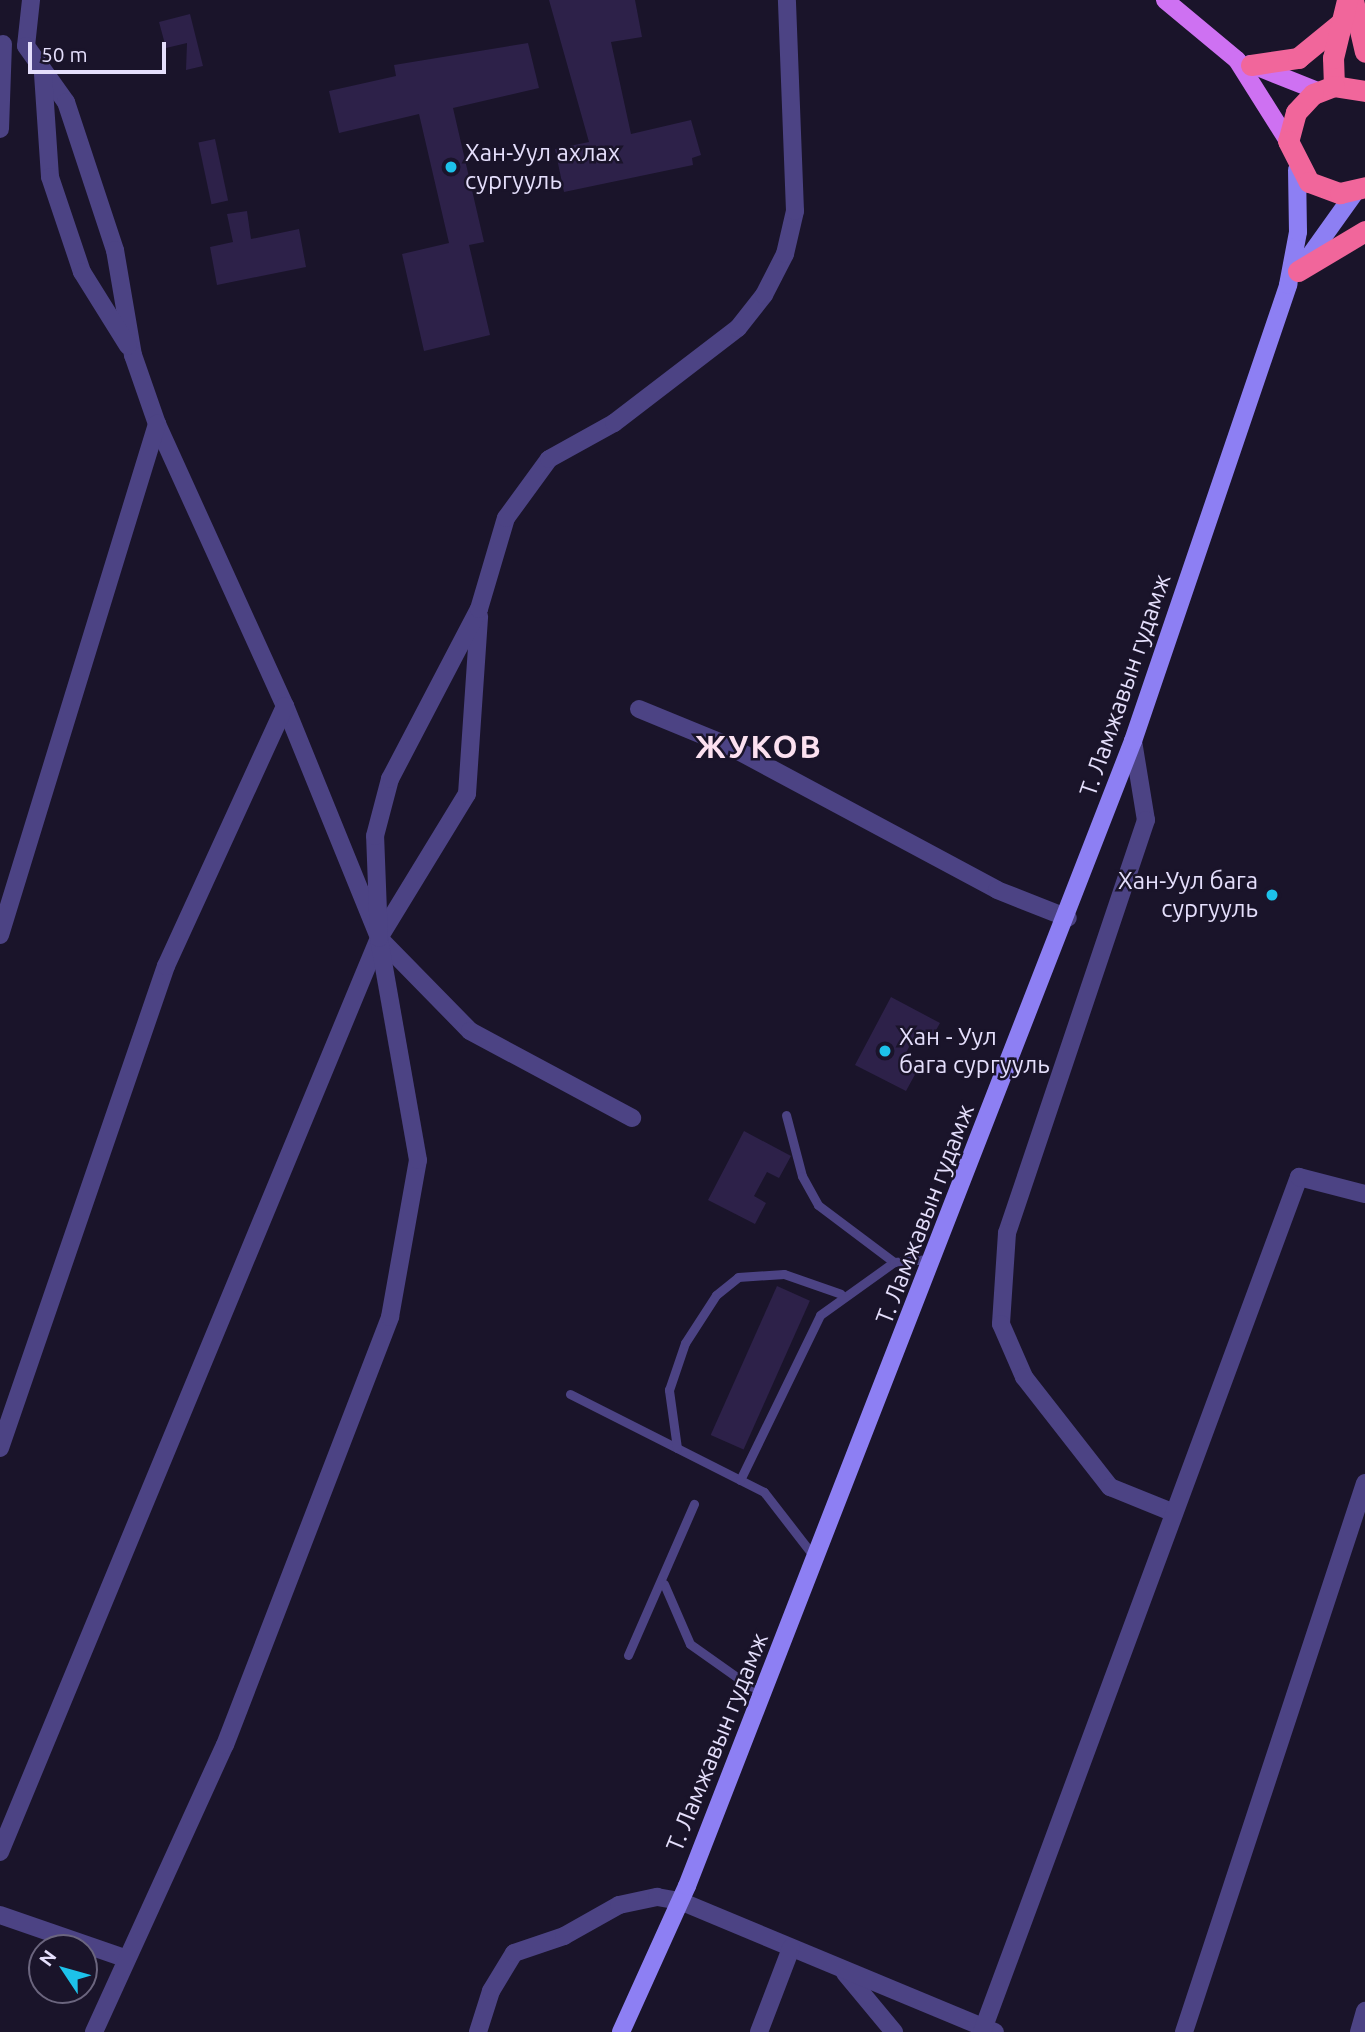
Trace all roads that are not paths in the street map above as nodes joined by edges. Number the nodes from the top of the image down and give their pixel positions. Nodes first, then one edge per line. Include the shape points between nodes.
1 (31, 0) edge
2 (787, 0) edge
3 (1165, 0) edge
4 (1347, 0) edge
5 (1353, 0) edge
6 (1342, 22) junction
7 (2, 44) edge
8 (26, 46) junction
9 (1365, 52) edge
10 (1244, 62) junction
11 (43, 74) junction
12 (1326, 89) junction
13 (1365, 91) edge
14 (0, 129) edge
15 (1288, 141) junction
16 (1297, 170) junction
17 (1361, 189) edge
18 (1365, 231) edge
19 (1293, 278) junction
20 (133, 355) junction
21 (157, 424) junction
22 (480, 609) junction
23 (285, 706) junction
24 (639, 709) dead end
25 (1133, 741) junction
26 (1068, 918) junction
27 (0, 935) edge
28 (379, 938) junction
29 (786, 1115) dead end
30 (632, 1118) dead end
31 (1365, 1194) edge
32 (933, 1259) junction
33 (894, 1262) junction
34 (841, 1294) junction
35 (570, 1394) dead end
36 (0, 1448) edge
37 (677, 1448) junction
38 (740, 1480) junction
39 (1365, 1483) edge
40 (694, 1504) dead end
41 (1174, 1513) junction
42 (816, 1559) junction
43 (664, 1584) junction
44 (628, 1655) dead end
45 (762, 1695) junction
46 (0, 1852) edge
47 (680, 1901) junction
48 (0, 1915) edge
49 (791, 1948) junction
50 (127, 1959) junction
51 (841, 1968) junction
52 (1365, 2011) edge
53 (987, 2031) edge
54 (94, 2032) edge
55 (478, 2032) edge
56 (621, 2032) edge
57 (759, 2032) edge
58 (894, 2032) edge
59 (1184, 2032) edge
60 (1359, 2032) edge

1 - 8 street
2 - 22 street via 794,211 775,274 738,328 614,423 549,459 506,518
3 - 10 main road
4 - 6 highway
5 - 9 highway
6 - 10 highway via 1298,58
6 - 12 highway
7 - 8 street
7 - 14 street
8 - 11 street
10 - 12 main road
10 - 15 main road
11 - 20 street via 66,102 115,250
11 - 20 street via 50,177 82,272
12 - 13 highway
12 - 15 highway via 1296,112
15 - 16 highway
16 - 17 highway via 1324,190
16 - 19 street, Т. Ламжавын гудамж
17 - 19 street, Т. Ламжавын гудамж
18 - 19 highway
19 - 25 street, Т. Ламжавын гудамж
20 - 21 street
21 - 23 street
21 - 27 street
22 - 28 street via 390,779 374,836
22 - 28 street via 467,794
23 - 28 street
23 - 36 street via 166,966
24 - 26 street via 729,746 997,890
25 - 26 street, Т. Ламжавын гудамж
25 - 41 street via 1146,820 1007,1233 1001,1324 1024,1377 1110,1487
26 - 32 street, Т. Ламжавын гудамж
28 - 30 street via 470,1031
28 - 46 street
28 - 50 street via 418,1160 390,1317 225,1745
29 - 33 lane via 802,1176 818,1205
31 - 41 street via 1299,1177
32 - 33 lane
32 - 42 street, Т. Ламжавын гудамж
33 - 34 lane
34 - 37 lane via 784,1274 737,1278 716,1295 685,1343 668,1390
34 - 38 lane via 805,1338
35 - 37 lane
37 - 38 lane
38 - 42 lane via 782,1508
39 - 59 street
40 - 43 lane
41 - 53 street
42 - 45 street, Т. Ламжавын гудамж
43 - 44 lane
43 - 45 lane via 690,1644
45 - 47 street, Т. Ламжавын гудамж
47 - 49 street
47 - 55 street via 619,1905 564,1936 514,1953 491,1991
47 - 56 street, Т. Ламжавын гудамж
48 - 50 street
49 - 51 street
49 - 57 street
50 - 54 street
51 - 53 street
51 - 58 street
52 - 60 street

